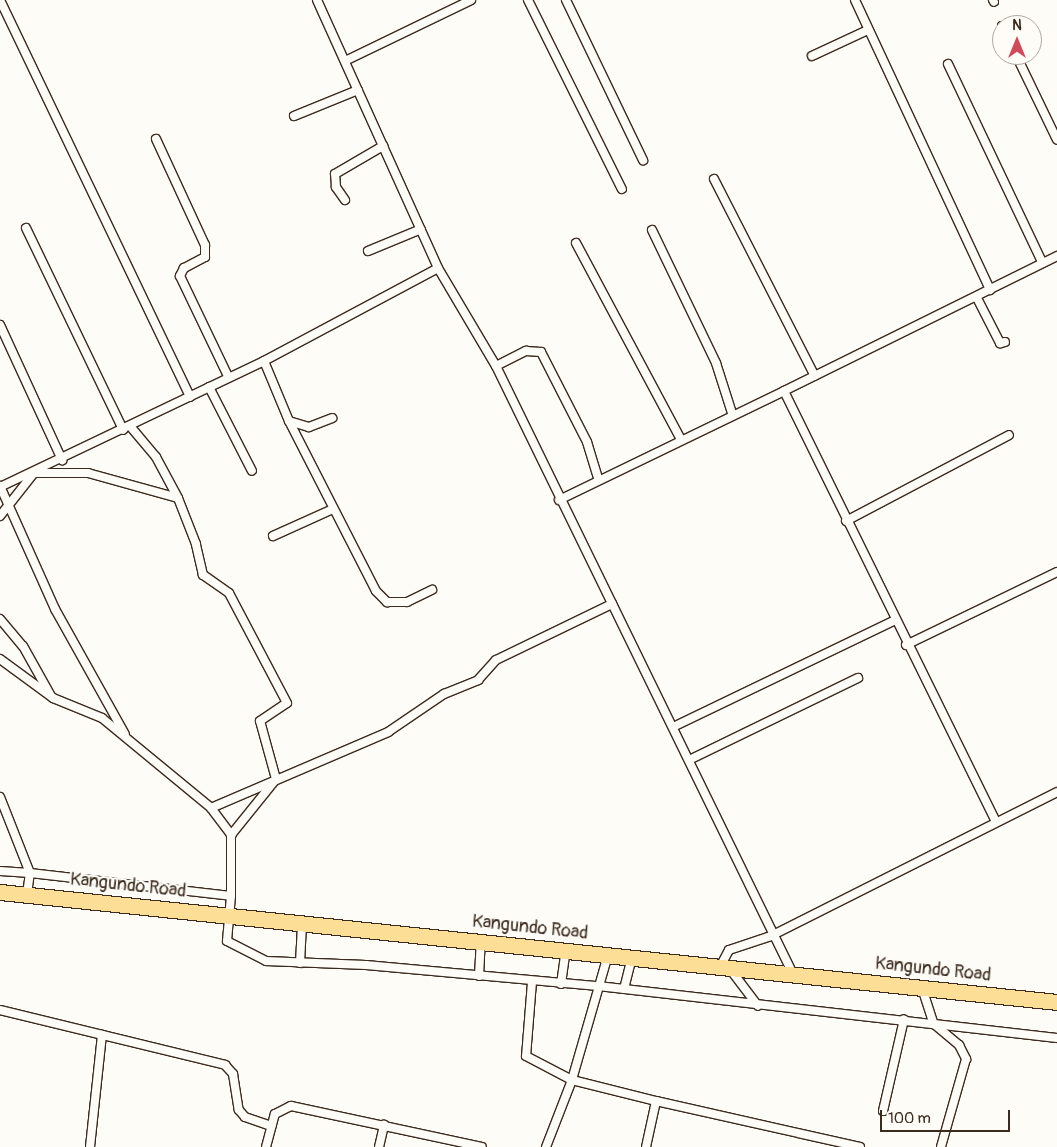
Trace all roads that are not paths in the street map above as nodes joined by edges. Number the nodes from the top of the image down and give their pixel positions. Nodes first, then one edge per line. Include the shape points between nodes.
1 (0, 0) edge
2 (317, 0) edge
3 (470, 0) edge
4 (528, 0) edge
5 (566, 0) edge
6 (855, 0) edge
7 (868, 30) junction
8 (812, 56) dead end
9 (345, 61) junction
10 (948, 64) dead end
11 (1021, 65) edge
12 (358, 90) junction
13 (294, 116) dead end
14 (156, 139) dead end
15 (1057, 140) edge
16 (383, 146) junction
17 (643, 160) dead end
18 (714, 179) dead end
19 (622, 189) dead end
20 (345, 200) dead end
21 (26, 228) dead end
22 (421, 229) junction
23 (652, 230) dead end
24 (576, 243) dead end
25 (368, 251) dead end
26 (1057, 256) edge
27 (1042, 262) junction
28 (438, 268) junction
29 (990, 290) junction
30 (977, 298) junction
31 (0, 325) edge
32 (1005, 342) dead end
33 (264, 361) junction
34 (496, 366) junction
35 (228, 376) junction
36 (815, 376) junction
37 (209, 387) junction
38 (784, 391) junction
39 (190, 397) junction
40 (732, 413) junction
41 (332, 418) dead end
42 (289, 421) junction
43 (126, 428) junction
44 (1009, 435) dead end
45 (680, 438) junction
46 (62, 460) junction
47 (252, 471) dead end
48 (34, 473) junction
49 (598, 479) junction
50 (0, 487) edge
51 (178, 498) junction
52 (559, 500) junction
53 (8, 504) junction
54 (333, 510) junction
55 (0, 516) edge
56 (846, 520) junction
57 (273, 536) dead end
58 (1057, 572) edge
59 (432, 590) dead end
60 (612, 604) junction
61 (0, 619) edge
62 (895, 620) junction
63 (906, 645) junction
64 (0, 659) edge
65 (858, 678) dead end
66 (53, 698) junction
67 (673, 726) junction
68 (127, 738) junction
69 (689, 760) junction
70 (276, 779) junction
71 (1057, 792) edge
72 (0, 796) edge
73 (211, 808) junction
74 (3, 809) edge
75 (996, 821) junction
76 (231, 835) junction
77 (0, 871) edge
78 (30, 873) junction
79 (0, 892) edge
80 (27, 894) junction
81 (231, 896) junction
82 (230, 916) junction
83 (302, 924) junction
84 (771, 936) junction
85 (481, 942) junction
86 (566, 950) junction
87 (608, 955) junction
88 (632, 957) junction
89 (300, 963) junction
90 (725, 968) junction
91 (794, 974) junction
92 (479, 976) junction
93 (532, 982) junction
94 (561, 984) junction
95 (598, 986) junction
96 (922, 988) junction
97 (624, 989) junction
98 (1057, 1002) edge
99 (758, 1006) junction
100 (0, 1010) edge
101 (904, 1019) junction
102 (934, 1024) junction
103 (102, 1035) junction
104 (1057, 1038) edge
105 (572, 1080) junction
106 (656, 1101) junction
107 (883, 1111) dead end
108 (384, 1125) junction
109 (271, 1126) junction
110 (90, 1147) edge
111 (266, 1147) edge
112 (379, 1147) edge
113 (482, 1147) edge
114 (546, 1147) edge
115 (646, 1147) edge
116 (860, 1147) edge
117 (941, 1147) edge

1 - 39 street
2 - 9 street
3 - 9 street
4 - 19 street
5 - 17 street
6 - 7 street
7 - 8 street
7 - 29 street
9 - 12 street
10 - 27 street
11 - 15 street
12 - 13 street
12 - 16 street
14 - 35 street via 205,245 205,257 184,268 180,276
16 - 20 street via 335,174 336,187
16 - 22 street
18 - 36 street
21 - 43 street
22 - 25 street
22 - 28 street
23 - 40 street via 716,363
24 - 45 street
26 - 27 street
27 - 29 street
28 - 33 street
28 - 34 street
29 - 30 street
30 - 32 street via 1000,343
30 - 36 street
31 - 46 street
33 - 35 street
33 - 42 street
34 - 49 street via 526,351 541,352 580,427
34 - 52 street
35 - 37 street
36 - 38 street
37 - 39 street
37 - 47 street
38 - 40 street
38 - 56 street
39 - 43 street
40 - 45 street
41 - 42 street via 309,427
42 - 54 street
43 - 46 street
43 - 51 street via 156,457
44 - 56 street
45 - 49 street
46 - 48 street
48 - 50 street
48 - 51 street via 88,473
48 - 53 street
49 - 52 street
50 - 53 street
51 - 70 street via 196,544 203,575 229,593 287,703 260,720
52 - 60 street
53 - 55 street
53 - 68 street via 56,609
54 - 57 street
54 - 59 street via 364,573 387,602 407,602
56 - 62 street
58 - 63 street
60 - 67 street
60 - 70 street via 496,660 478,680 444,694 388,732
61 - 66 street via 23,646
62 - 63 street
62 - 67 street
63 - 75 street
64 - 66 street
65 - 69 street
66 - 68 street via 102,718
67 - 69 street
68 - 73 street
69 - 84 street
70 - 73 street
70 - 76 street
71 - 75 street
72 - 74 street
73 - 76 street
74 - 78 street
75 - 84 street
76 - 81 street
77 - 78 street
78 - 80 street
78 - 81 street
79 - 80 highway, Kangundo Road
80 - 82 highway, Kangundo Road
81 - 82 street
82 - 83 highway, Kangundo Road
82 - 89 street via 226,931 230,945 266,961
83 - 85 highway, Kangundo Road
83 - 89 street
84 - 90 street via 729,950
84 - 91 street
85 - 86 highway, Kangundo Road
85 - 92 street
86 - 87 highway, Kangundo Road
86 - 94 street
87 - 88 highway, Kangundo Road
87 - 95 street
88 - 90 highway, Kangundo Road
88 - 97 street
89 - 92 street
90 - 91 highway, Kangundo Road
90 - 99 street
91 - 96 highway, Kangundo Road
92 - 93 street
93 - 94 street
93 - 105 street via 526,1056 534,1064
94 - 95 street
95 - 97 street
95 - 105 street
96 - 98 highway, Kangundo Road
96 - 102 street
97 - 99 street
99 - 101 street
100 - 103 street
101 - 102 street
101 - 107 street
102 - 104 street
102 - 117 street via 959,1045 966,1058
103 - 109 street via 225,1065 235,1079 239,1110 245,1117
103 - 110 street
105 - 106 street
105 - 114 street
106 - 115 street
106 - 116 street
108 - 109 street via 291,1106 280,1108
108 - 112 street
108 - 113 street
109 - 111 street

